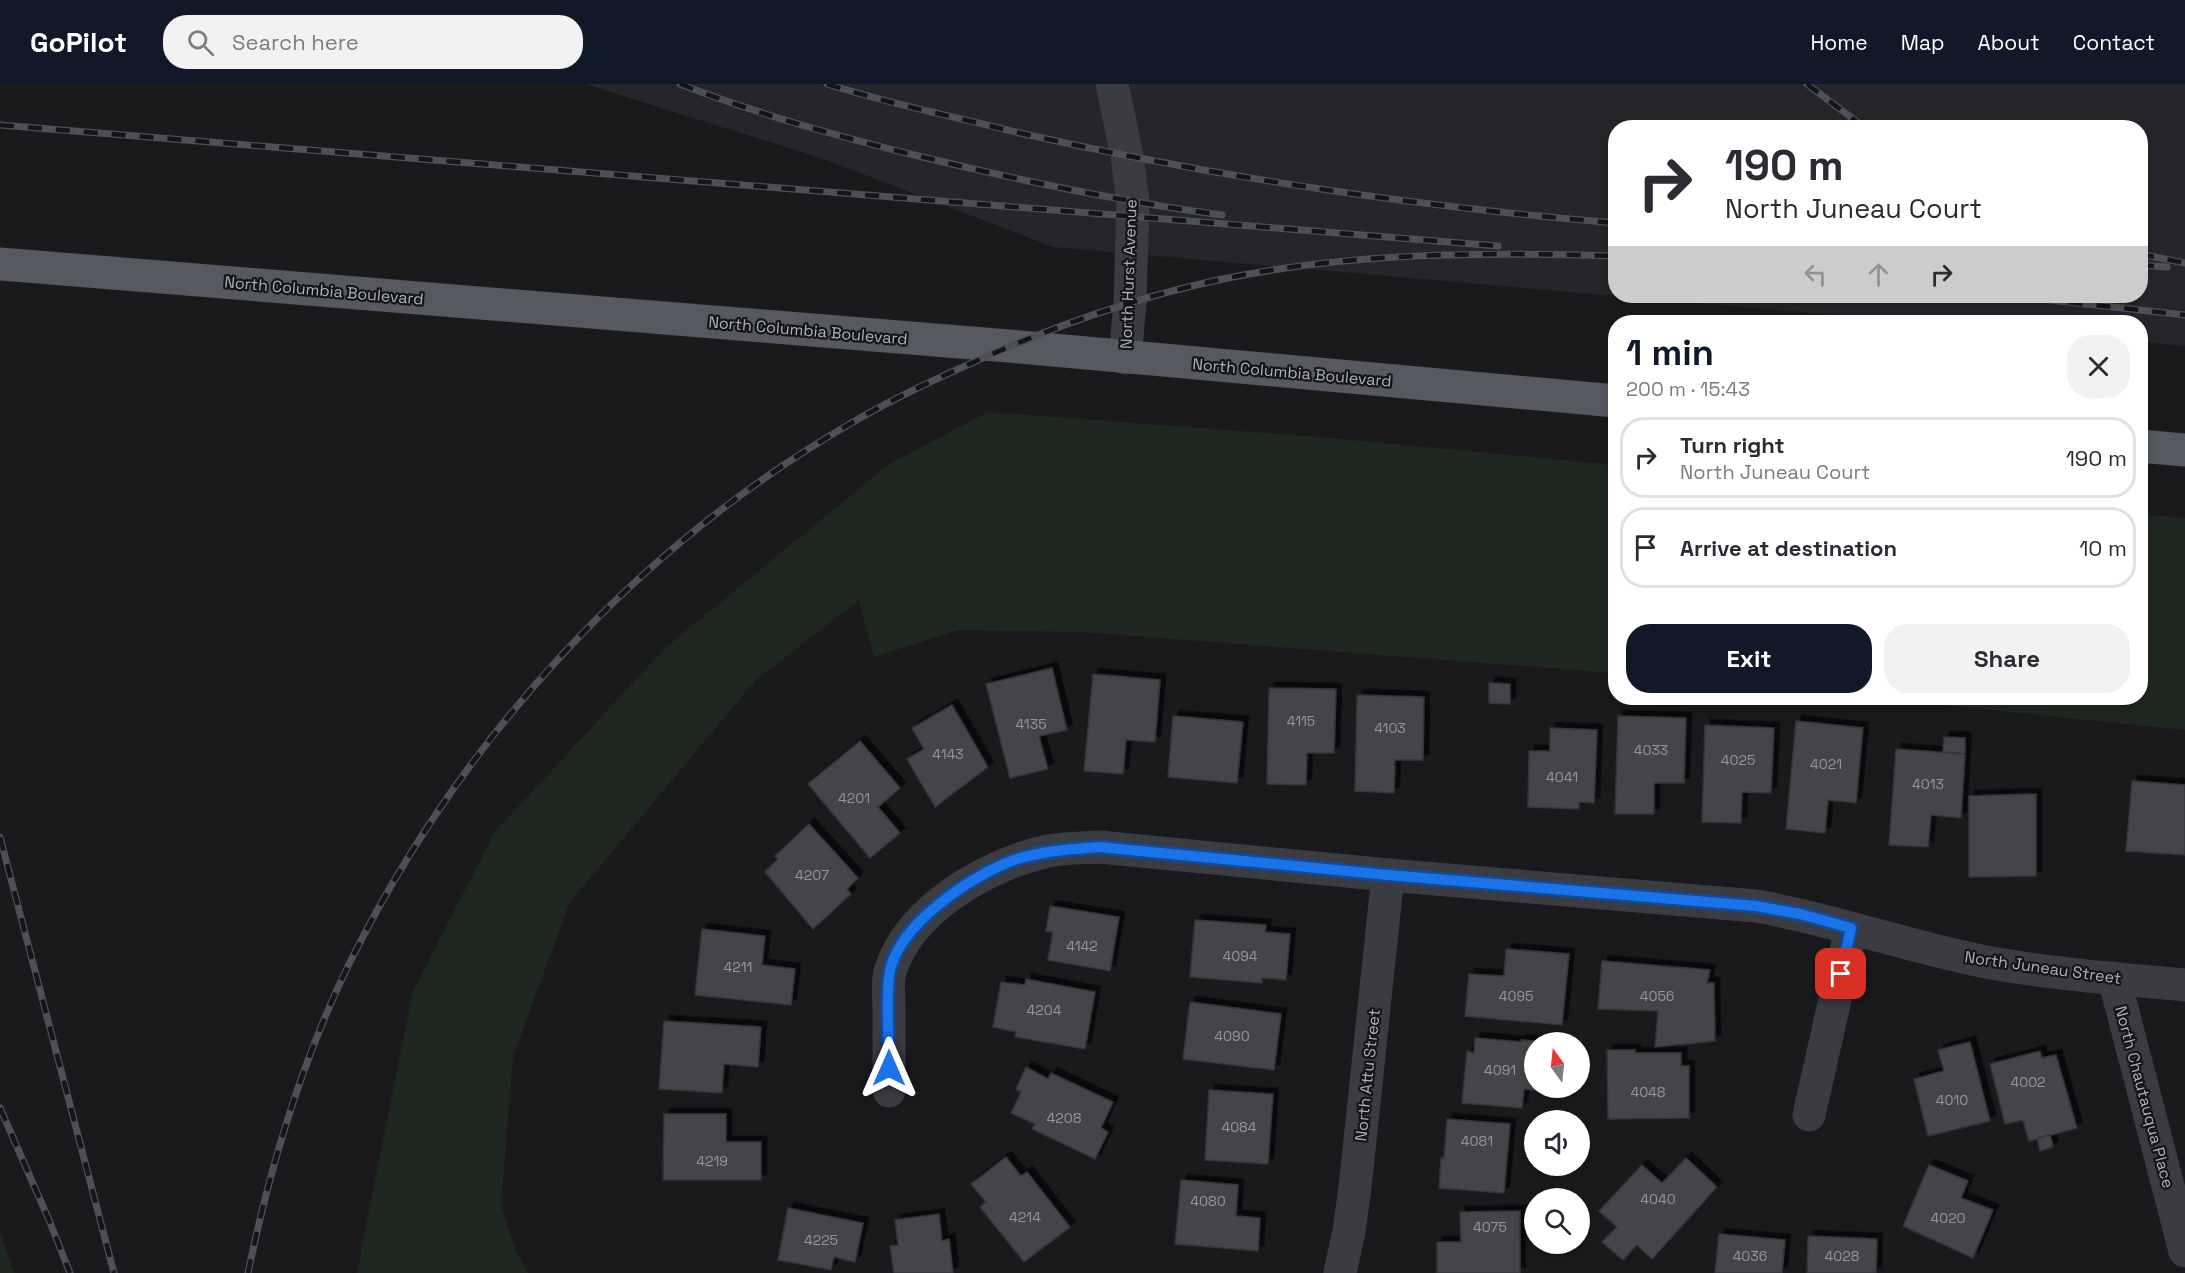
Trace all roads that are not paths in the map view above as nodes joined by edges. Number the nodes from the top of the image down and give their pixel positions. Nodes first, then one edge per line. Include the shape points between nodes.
1 (1112, 84) edge
2 (0, 264) edge
3 (1125, 358) junction
4 (1608, 399) edge
5 (2148, 447) edge
6 (2185, 450) edge
7 (1388, 875) junction
8 (1851, 928) junction
9 (2114, 978) junction
10 (2185, 985) edge
11 (890, 1091) dead end
12 (1809, 1115) dead end
13 (2185, 1251) edge
14 (1340, 1273) edge

1 - 3 street, North Hurst Avenue via 1133,203
2 - 3 main road, North Columbia Boulevard
3 - 4 main road, North Columbia Boulevard
5 - 6 main road
7 - 8 street, North Juneau Street via 1756,906
7 - 11 street, North Juneau Street via 1099,847 1051,850 983,874 945,899 899,949 889,974
7 - 14 street, North Attu Street via 1355,1188
8 - 9 street, North Juneau Street via 1991,963
8 - 12 street
9 - 10 street, North Juneau Street
9 - 13 street, North Chautauqua Place

